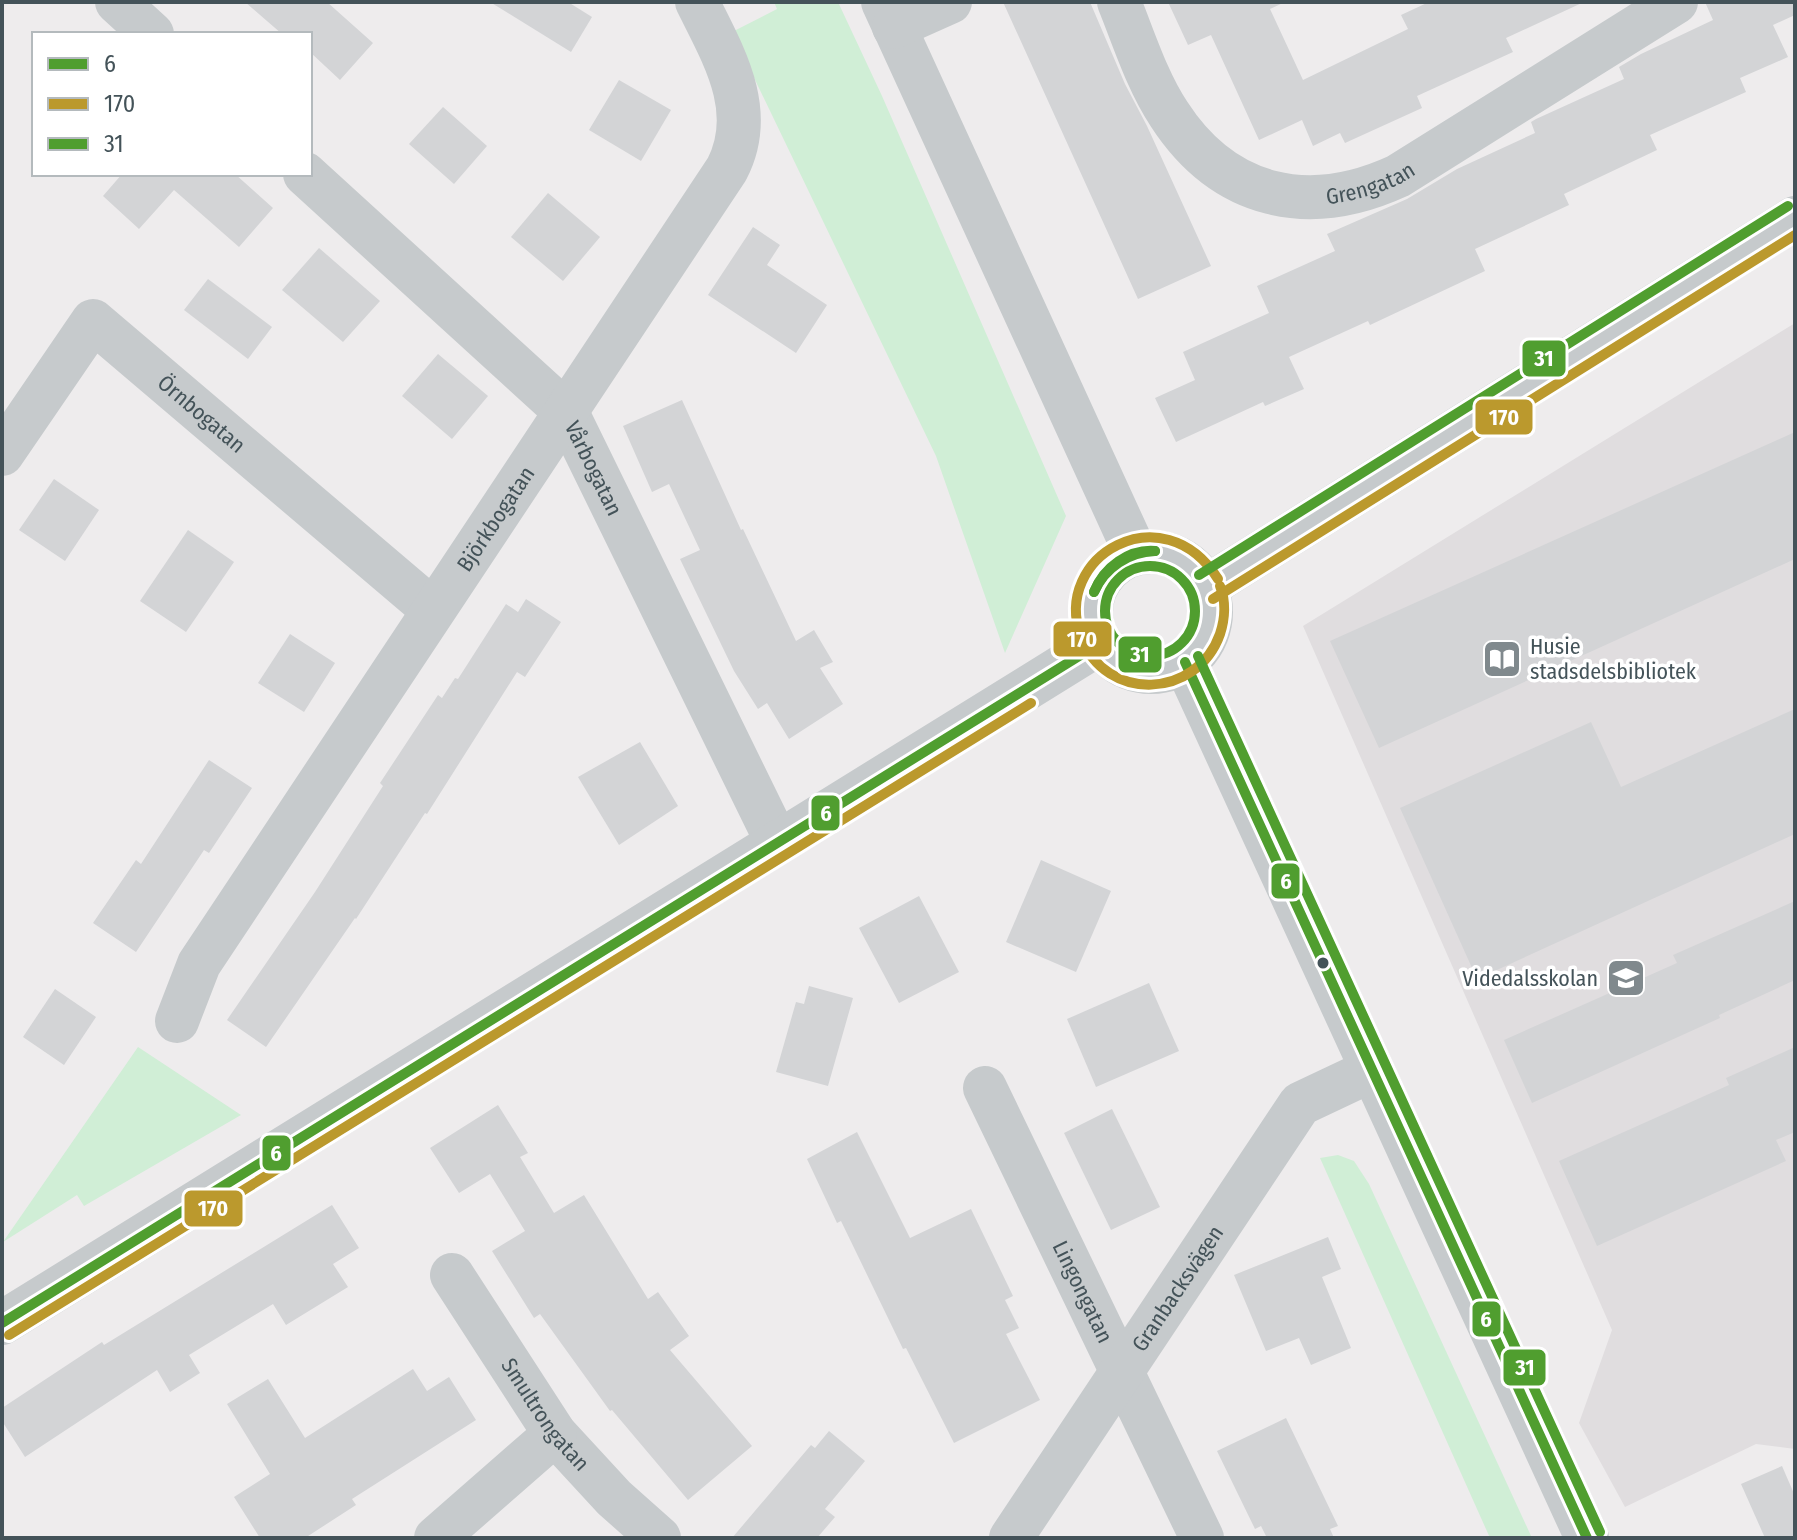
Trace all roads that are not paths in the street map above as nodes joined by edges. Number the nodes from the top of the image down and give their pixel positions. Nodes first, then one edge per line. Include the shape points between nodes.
1 (117, 2) edge
2 (697, 2) edge
3 (950, 2) edge
4 (1119, 2) edge
5 (1676, 2) edge
6 (888, 14) edge
7 (150, 32) edge
8 (307, 176) edge
9 (1795, 218) edge
10 (567, 413) junction
11 (2, 454) edge
12 (1135, 552) junction
13 (1206, 587) junction
14 (433, 610) junction
15 (1100, 643) junction
16 (1185, 662) junction
17 (777, 842) junction
18 (177, 1021) dead end
19 (1372, 1070) junction
20 (985, 1088) dead end
21 (452, 1275) dead end
22 (2, 1323) edge
23 (1122, 1374) junction
24 (555, 1434) junction
25 (436, 1538) edge
26 (659, 1538) edge
27 (1011, 1538) edge
28 (1202, 1538) edge
29 (1587, 1538) edge

1 - 7 street
2 - 10 street, Björkbogatan via 737,98 737,150
3 - 6 street
4 - 5 street, Grengatan via 1167,112 1190,143 1243,182 1303,198 1338,197 1398,176
6 - 12 street
8 - 10 street, Vårbogatan
9 - 13 street
10 - 14 street, Björkbogatan
10 - 17 street, Vårbogatan
11 - 14 street, Örnbogatan via 93,321
12 - 13 street via 1171,554 1192,567
12 - 15 street via 1107,570 1096,586 1092,625
13 - 16 street via 1210,628
14 - 18 street, Björkbogatan via 199,964
15 - 16 street via 1129,668 1158,671
15 - 17 street
16 - 19 street
17 - 22 street
19 - 23 street, Granbacksvägen via 1300,1104
19 - 29 street
20 - 23 street, Lingongatan
21 - 24 street, Smultrongatan
23 - 27 street, Granbacksvägen
23 - 28 street, Lingongatan
24 - 25 street
24 - 26 street, Smultrongatan

